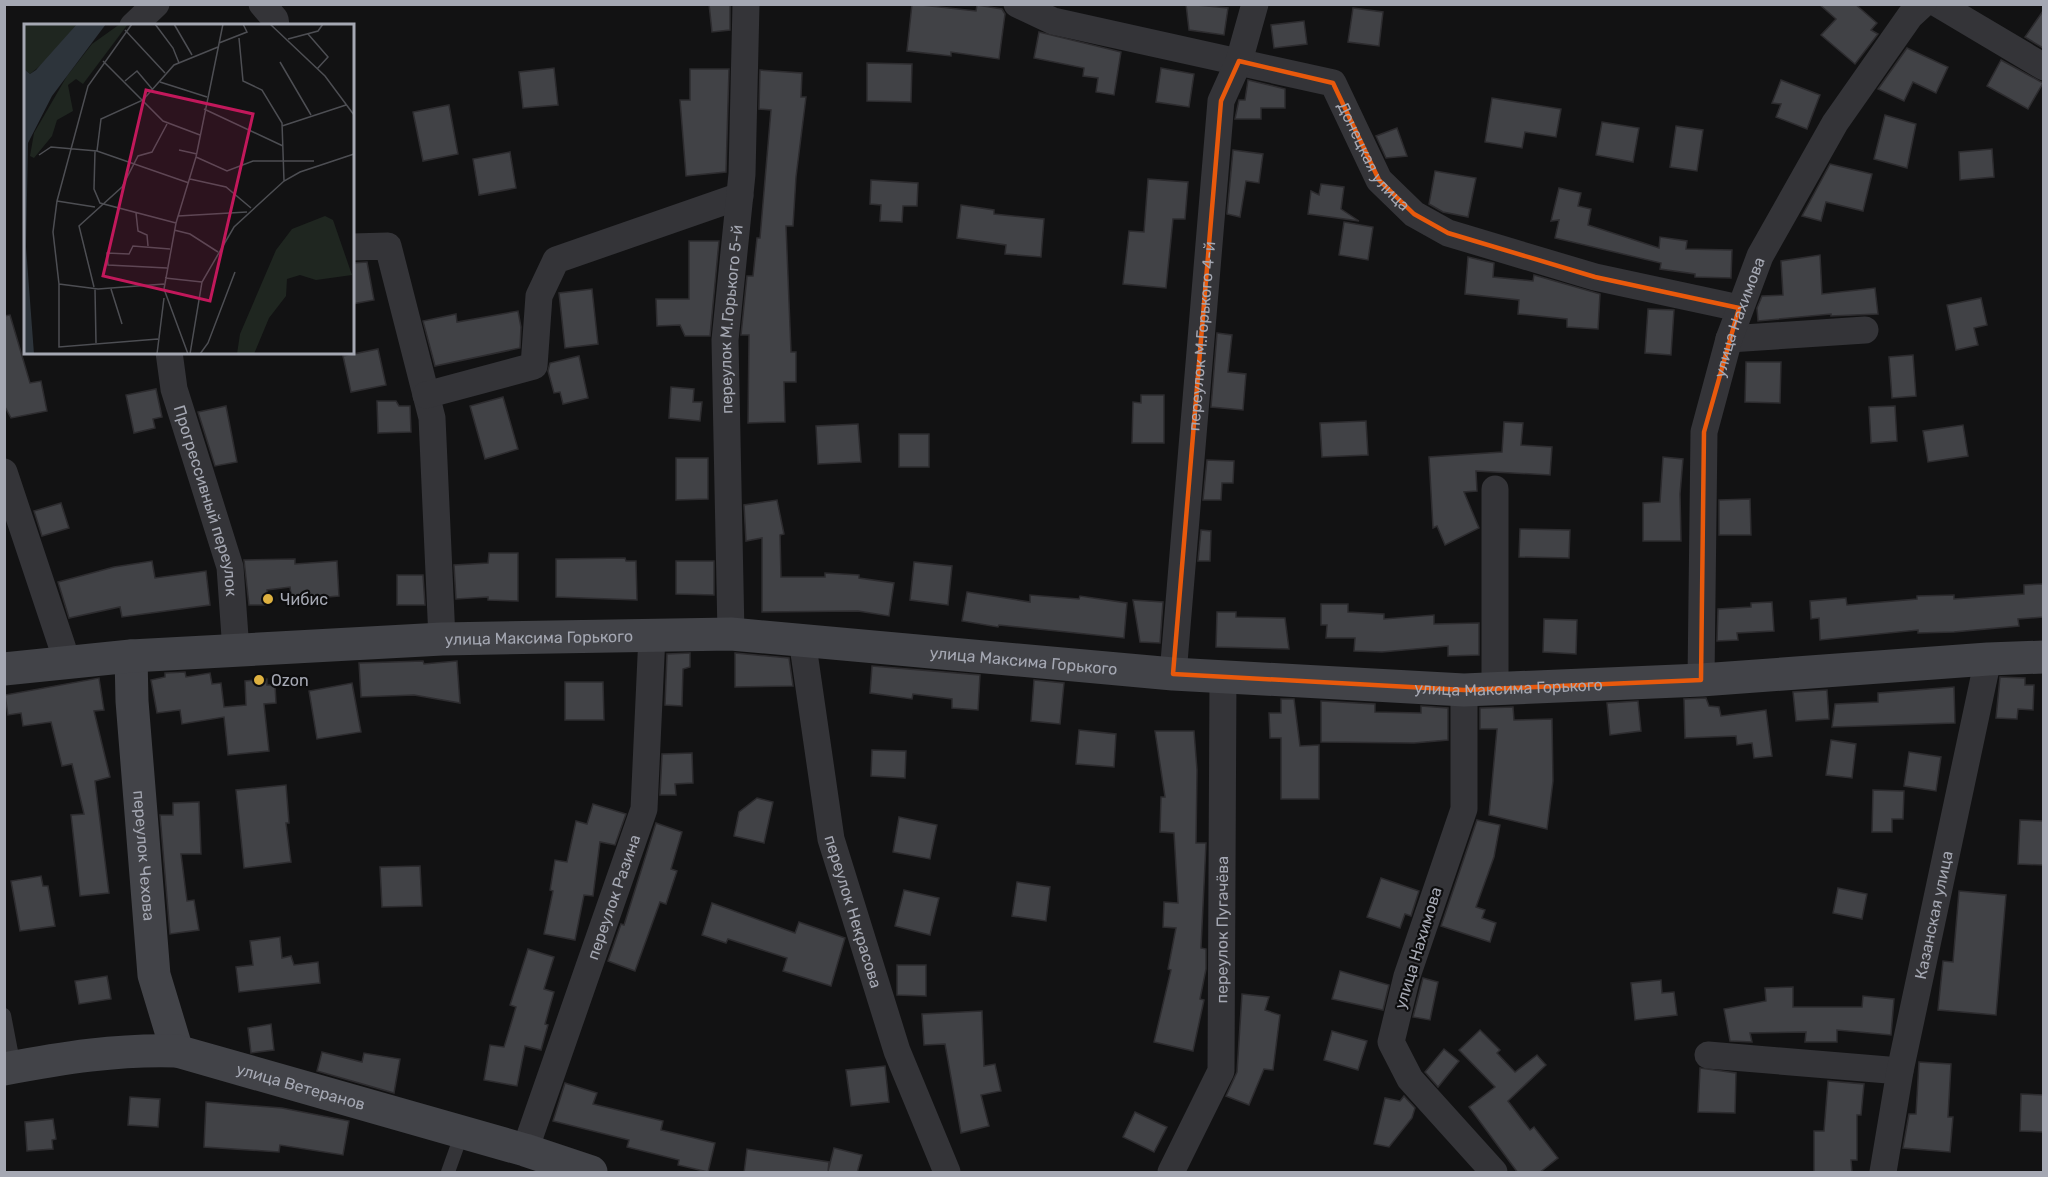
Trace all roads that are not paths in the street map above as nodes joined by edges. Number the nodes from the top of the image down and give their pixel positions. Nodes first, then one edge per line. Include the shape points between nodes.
1 (156, 4) edge
2 (262, 4) edge
3 (746, 4) edge
4 (1017, 4) edge
5 (1255, 4) edge
6 (1923, 4) edge
7 (1938, 4) edge
8 (135, 24) edge
9 (276, 24) edge
10 (1239, 62) junction
11 (2043, 67) edge
12 (740, 196) junction
13 (354, 247) edge
14 (1739, 308) junction
15 (1865, 330) dead end
16 (1729, 339) junction
17 (169, 354) edge
18 (426, 395) junction
19 (4, 472) edge
20 (1495, 489) dead end
21 (731, 634) junction
22 (652, 635) junction
23 (442, 639) junction
24 (802, 639) junction
25 (236, 651) junction
26 (131, 656) junction
27 (2043, 657) edge
28 (1988, 658) junction
29 (67, 661) junction
30 (4, 669) edge
31 (1173, 674) junction
32 (1223, 676) junction
33 (1701, 680) junction
34 (1479, 690) junction
35 (4, 1015) edge
36 (177, 1051) junction
37 (1708, 1055) dead end
38 (9, 1068) edge
39 (1900, 1071) junction
40 (462, 1133) junction
41 (525, 1150) junction
42 (448, 1173) edge
43 (591, 1173) edge
44 (947, 1173) edge
45 (1171, 1173) edge
46 (1494, 1173) edge
47 (1883, 1173) edge

1 - 8 street
2 - 9 street
3 - 12 street, переулок М.Горького 5-й
4 - 10 street, Донецкая улица via 1053,21
5 - 10 street, переулок М.Горького 4-й
6 - 14 street, улица Нахимова via 1910,16 1835,123 1760,256
7 - 11 street
10 - 14 street, Донецкая улица via 1333,83 1379,180 1414,214 1448,233 1595,277
10 - 31 street, переулок М.Горького 4-й via 1221,101
12 - 18 street via 556,260 539,296 534,366
12 - 21 street, переулок М.Горького 5-й via 725,340
13 - 18 street via 388,246
14 - 16 street, улица Нахимова
15 - 16 street
16 - 33 street, улица Нахимова via 1704,432
17 - 25 street, Прогрессивный переулок via 174,388 230,567
18 - 23 street via 432,418
19 - 29 street
20 - 34 street, улица Нахимова
21 - 22 street, улица Максима Горького
21 - 24 street, улица Максима Горького
22 - 23 street, улица Максима Горького
22 - 41 street, переулок Разина via 645,809
23 - 25 street, улица Максима Горького
24 - 31 street, улица Максима Горького
24 - 44 street, переулок Некрасова via 831,839 897,1051
25 - 26 street, улица Максима Горького
26 - 29 street, улица Максима Горького
26 - 36 street, переулок Чехова via 154,975
27 - 28 street, улица Максима Горького
28 - 33 street, улица Максима Горького
28 - 39 street, Казанская улица
29 - 30 street, улица Максима Горького
31 - 32 street, улица Максима Горького
32 - 34 street, улица Максима Горького
32 - 45 street, переулок Пугачёва via 1221,1071
33 - 34 street, улица Максима Горького
34 - 46 street, улица Нахимова via 1464,809 1407,976 1391,1042 1410,1079
35 - 38 lane
36 - 38 street, улица Ветеранов via 86,1054
36 - 40 street, улица Ветеранов
37 - 39 street
39 - 47 street, Казанская улица
40 - 41 street, улица Ветеранов
40 - 42 lane
41 - 43 street, улица Ветеранов

